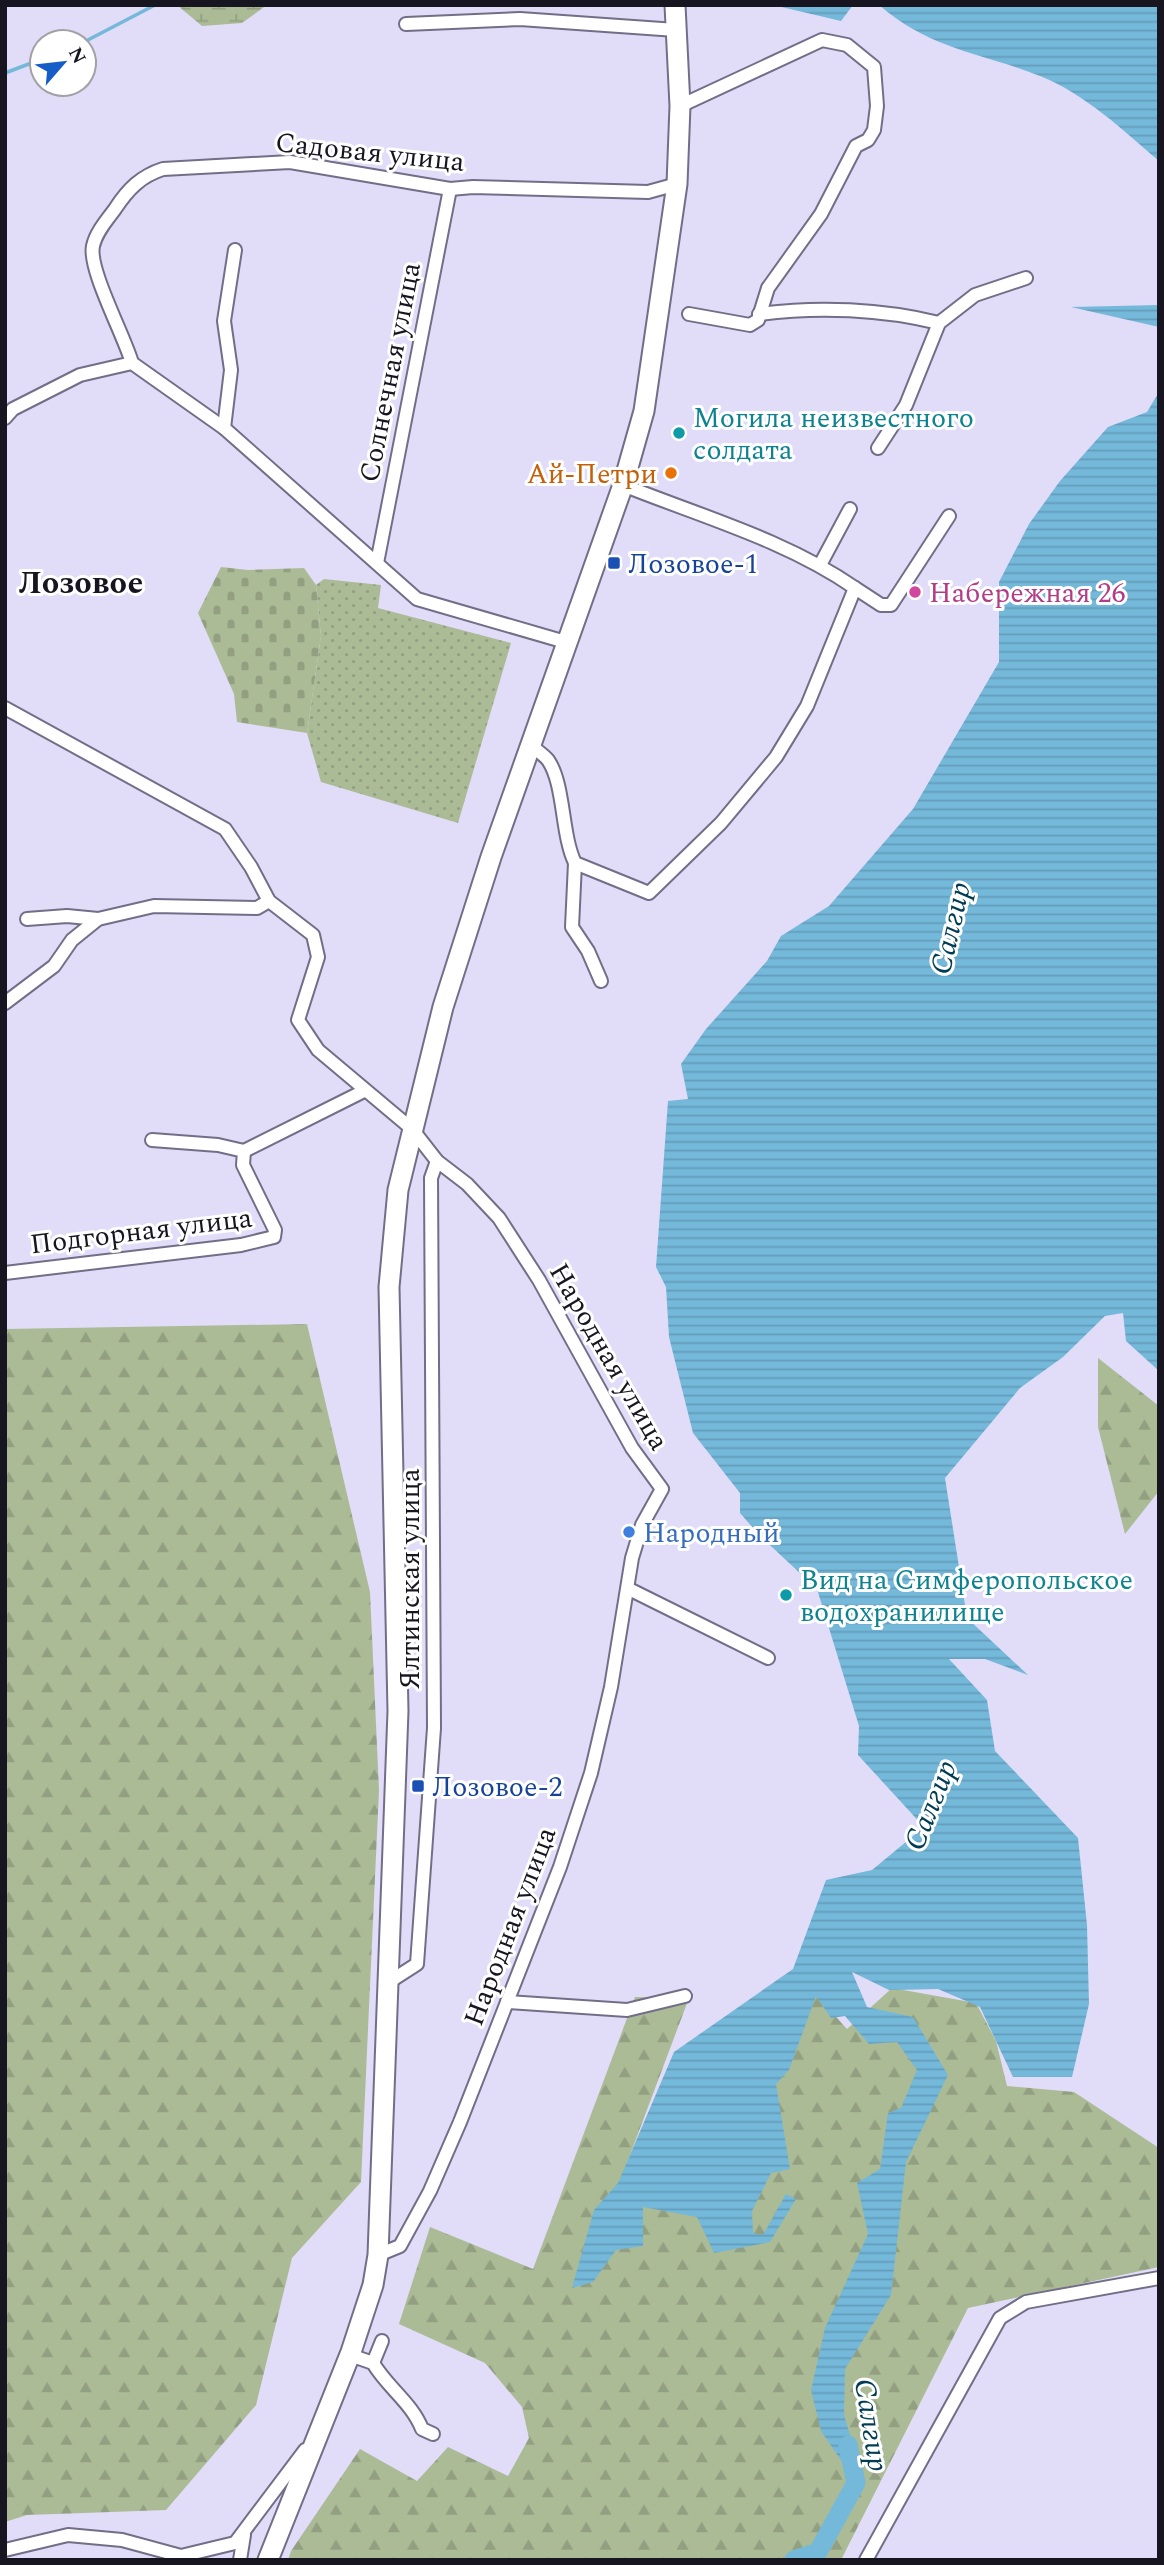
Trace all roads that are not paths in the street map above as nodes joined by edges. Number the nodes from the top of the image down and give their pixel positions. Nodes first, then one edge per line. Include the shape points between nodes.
1 (675, 5) edge
2 (406, 24) dead end
3 (676, 30) junction
4 (680, 106) junction
5 (677, 184) junction
6 (450, 189) junction
7 (235, 250) dead end
8 (1026, 278) dead end
9 (688, 314) dead end
10 (760, 314) junction
11 (939, 323) junction
12 (132, 363) junction
13 (5, 418) edge
14 (224, 428) junction
15 (878, 448) dead end
16 (623, 485) junction
17 (850, 509) dead end
18 (949, 516) dead end
19 (377, 563) junction
20 (820, 565) junction
21 (855, 587) junction
22 (569, 643) junction
23 (5, 708) edge
24 (531, 746) junction
25 (575, 863) junction
26 (269, 901) junction
27 (27, 919) dead end
28 (98, 919) junction
29 (601, 981) dead end
30 (5, 1003) edge
31 (364, 1091) junction
32 (412, 1129) junction
33 (152, 1140) dead end
34 (244, 1151) junction
35 (437, 1161) junction
36 (5, 1273) edge
37 (629, 1589) junction
38 (768, 1658) dead end
39 (389, 1982) junction
40 (685, 1996) dead end
41 (507, 2002) junction
42 (378, 2255) junction
43 (1159, 2278) edge
44 (382, 2341) dead end
45 (350, 2356) junction
46 (373, 2363) junction
47 (320, 2430) junction
48 (433, 2434) dead end
49 (244, 2531) junction
50 (5, 2550) edge
51 (240, 2560) edge
52 (268, 2560) edge
53 (866, 2560) edge

1 - 3 main road
2 - 3 street via 520,19
3 - 4 main road
4 - 5 main road
4 - 10 street via 821,40 847,45 874,67 874,130 856,146 821,214 768,288
5 - 6 street, Садовая улица via 648,192
5 - 16 main road via 644,411
6 - 12 street, Садовая улица via 290,162 163,169 149,174 125,192 93,249 96,269
6 - 19 street, Солнечная улица
7 - 14 street via 224,321 231,370
8 - 11 street via 975,295
9 - 10 street via 750,325
10 - 11 street via 789,310 899,313
11 - 15 street via 906,405
12 - 13 street via 80,375 13,409
12 - 14 street
14 - 19 street
16 - 20 street
16 - 22 main road
17 - 20 street
18 - 21 street via 891,604 881,606
19 - 22 street via 417,598
20 - 21 street
21 - 25 street via 807,706 776,757 721,823 649,893
22 - 24 main road
23 - 26 street via 225,829
24 - 25 street via 548,761 561,800 566,845
24 - 32 main road via 443,1007
25 - 29 street via 572,927
26 - 28 street via 257,908 154,906
26 - 31 street, Народная улица via 313,935 318,946 298,1020 318,1050
27 - 28 street
28 - 30 street via 72,940 54,966
31 - 32 street, Народная улица
31 - 34 street
32 - 35 street, Народная улица
32 - 39 main road via 398,1190 389,1287 398,1711
33 - 34 street
34 - 36 street, Подгорная улица via 243,1165 275,1230 274,1237 241,1245
35 - 37 street, Народная улица via 499,1218 539,1280 632,1448 662,1489 642,1525
35 - 39 street, Ялтинская улица via 431,1178 434,1728 417,1964
37 - 38 street
37 - 41 street, Народная улица via 591,1773
39 - 42 main road
40 - 41 street via 627,2010
41 - 42 street, Народная улица via 430,2191 400,2246
42 - 45 main road
43 - 53 street via 1026,2302 1000,2318
44 - 46 street
45 - 46 street
45 - 47 main road
46 - 48 street via 417,2416 422,2429
47 - 49 street
47 - 52 main road
49 - 50 street via 235,2543 181,2556 122,2540 68,2535
49 - 51 street

